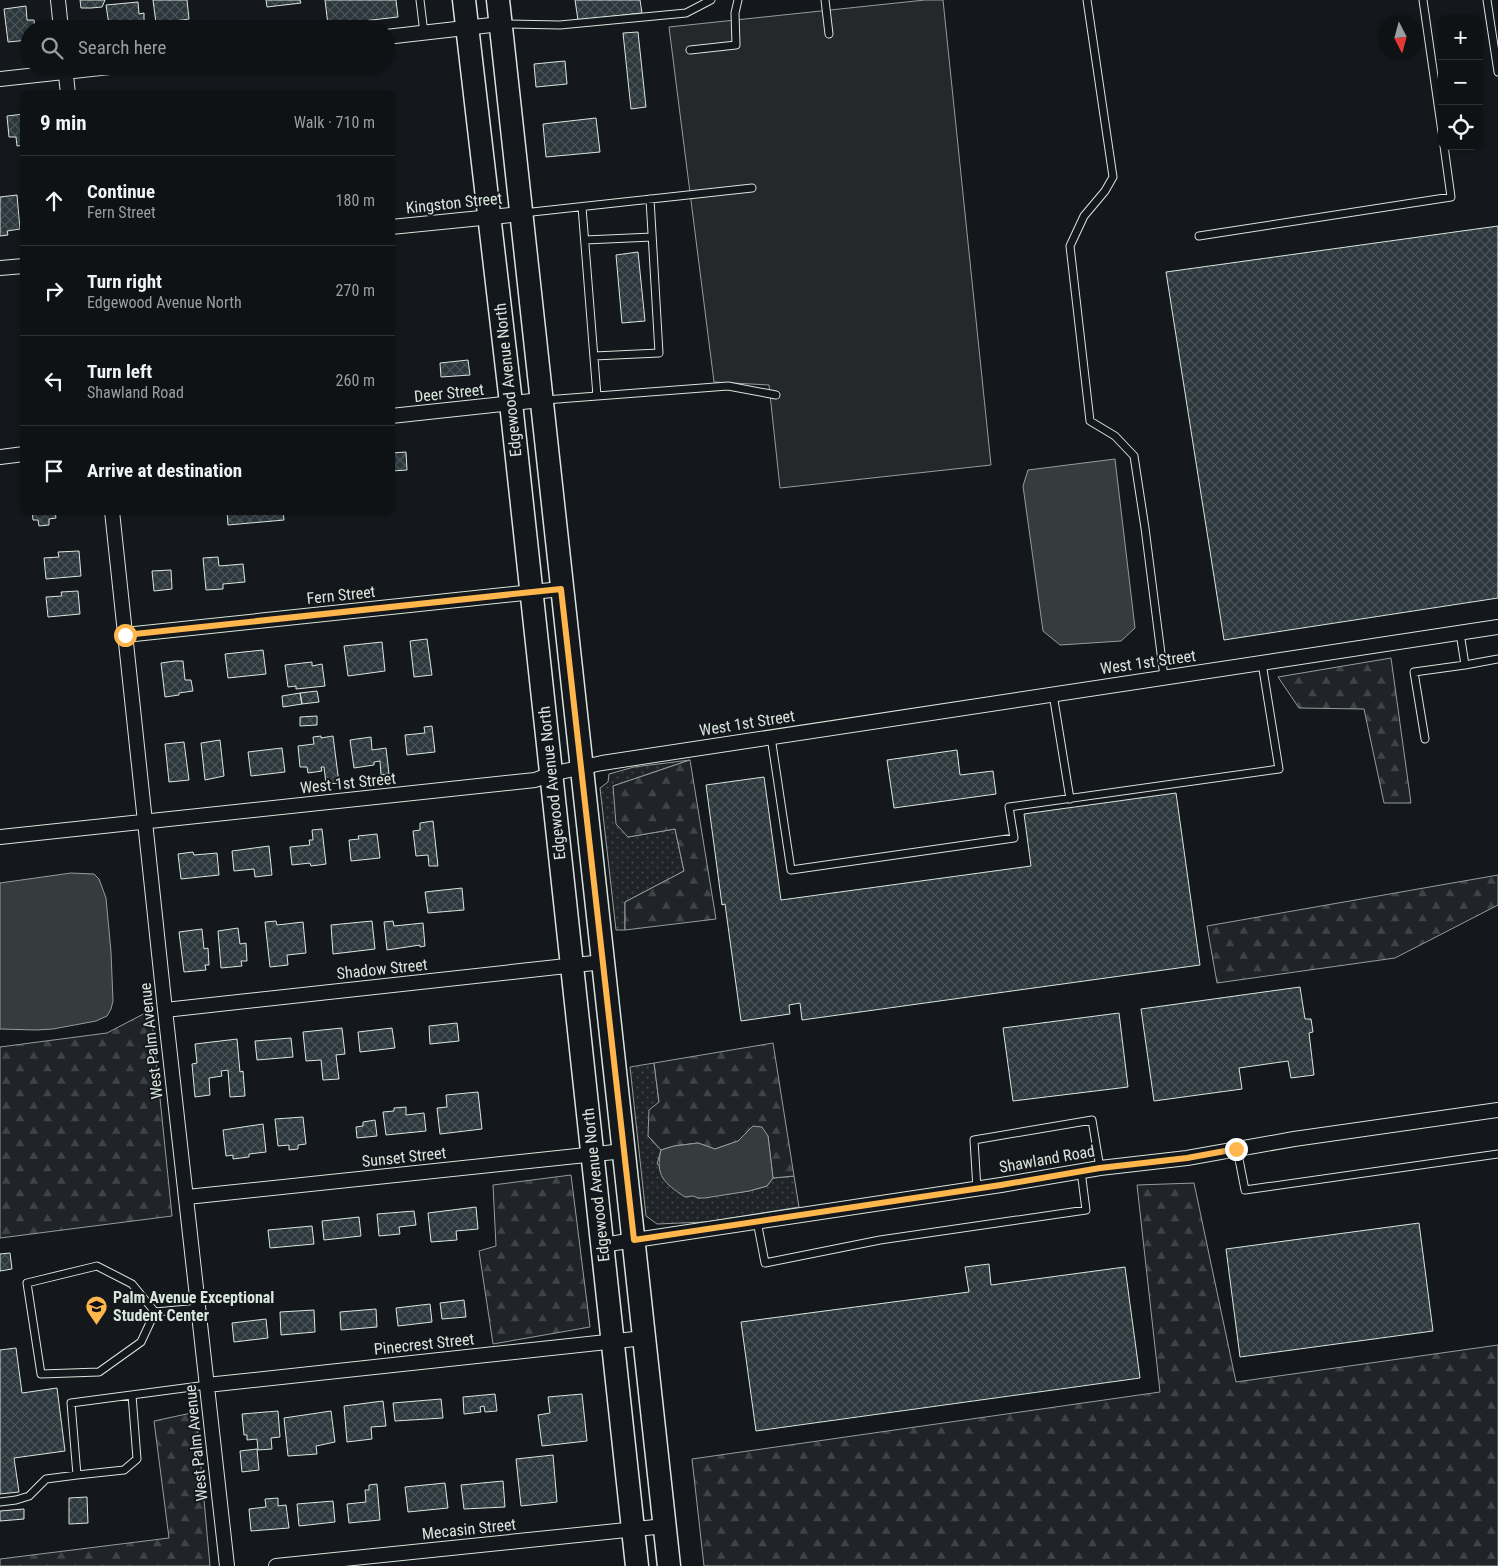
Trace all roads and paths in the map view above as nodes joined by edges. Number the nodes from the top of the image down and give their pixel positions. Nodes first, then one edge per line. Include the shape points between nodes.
1 (58, 0) edge
2 (420, 0) edge
3 (464, 0) edge
4 (498, 0) edge
5 (711, 0) edge
6 (738, 0) edge
7 (824, 0) edge
8 (1087, 0) edge
9 (1423, 0) edge
10 (1487, 0) edge
11 (60, 20) edge
12 (500, 24) junction
13 (468, 27) junction
14 (424, 33) junction
15 (829, 34) dead end
16 (395, 36) edge
17 (690, 50) dead end
18 (1498, 72) edge
19 (26, 75) edge
20 (66, 75) edge
21 (0, 79) edge
22 (68, 90) edge
23 (1438, 105) edge
24 (1445, 150) edge
25 (752, 188) dead end
26 (650, 199) junction
27 (582, 207) junction
28 (520, 214) junction
29 (490, 217) junction
30 (395, 227) edge
31 (1200, 236) dead end
32 (652, 238) junction
33 (585, 240) junction
34 (20, 266) edge
35 (0, 268) edge
36 (594, 356) junction
37 (776, 395) dead end
38 (597, 396) junction
39 (541, 400) junction
40 (511, 403) junction
41 (395, 416) edge
42 (20, 454) edge
43 (0, 457) edge
44 (112, 515) edge
45 (561, 589) junction
46 (532, 592) junction
47 (1498, 627) edge
48 (1460, 633) junction
49 (125, 635) junction
50 (1498, 660) edge
51 (1262, 663) junction
52 (1465, 665) junction
53 (1164, 678) junction
54 (1053, 694) junction
55 (771, 737) junction
56 (1425, 739) dead end
57 (581, 767) junction
58 (551, 774) junction
59 (1070, 799) junction
60 (146, 823) junction
61 (0, 837) edge
62 (603, 962) junction
63 (572, 966) junction
64 (165, 1010) junction
65 (1498, 1110) edge
66 (1236, 1149) junction
67 (624, 1150) junction
68 (593, 1154) junction
69 (1498, 1154) edge
70 (1100, 1168) junction
71 (1081, 1171) junction
72 (976, 1189) junction
73 (187, 1198) junction
74 (757, 1222) junction
75 (634, 1240) junction
76 (602, 1245) junction
77 (199, 1308) junction
78 (155, 1312) junction
79 (644, 1338) junction
80 (613, 1342) junction
81 (207, 1385) junction
82 (132, 1395) junction
83 (77, 1475) junction
84 (0, 1502) edge
85 (665, 1526) junction
86 (633, 1529) junction
87 (227, 1566) edge
88 (276, 1566) edge
89 (637, 1566) edge
90 (669, 1566) edge

1 - 11 street
2 - 14 lane
3 - 13 main road, Edgewood Avenue North
4 - 12 main road, Edgewood Avenue North
5 - 12 lane via 686,14 560,25
6 - 17 lane via 734,13 736,45
7 - 15 lane
8 - 53 lane via 1113,177 1084,216 1070,246 1090,421 1115,436 1134,456
9 - 23 lane
10 - 18 lane
12 - 13 street
12 - 28 main road, Edgewood Avenue North
13 - 14 street
13 - 29 main road, Edgewood Avenue North
14 - 16 street
19 - 21 street
20 - 22 street
24 - 31 lane via 1451,197
25 - 26 lane
26 - 27 lane
26 - 32 lane
27 - 28 lane
27 - 33 lane
28 - 29 street, Kingston Street
28 - 39 main road, Edgewood Avenue North
29 - 30 street, Kingston Street
29 - 40 main road, Edgewood Avenue North
32 - 33 lane
32 - 36 lane via 659,353
33 - 36 lane
34 - 35 street
36 - 38 lane
37 - 38 lane via 728,386
38 - 39 lane
39 - 40 street, Deer Street
39 - 45 main road, Edgewood Avenue North
40 - 41 street, Deer Street
40 - 46 main road, Edgewood Avenue North
42 - 43 street
44 - 49 street, West Palm Avenue
45 - 46 street, Fern Street
45 - 57 main road, Edgewood Avenue North
46 - 49 street, Fern Street
46 - 58 main road, Edgewood Avenue North
47 - 48 street, West 1st Street
48 - 51 street, West 1st Street
48 - 52 lane
49 - 60 street, West Palm Avenue
50 - 52 lane
51 - 53 street, West 1st Street
51 - 59 lane via 1278,769
52 - 56 lane via 1414,672
53 - 54 street, West 1st Street
54 - 55 street, West 1st Street
54 - 59 lane
55 - 57 street, West 1st Street
55 - 59 lane via 791,870 1014,838 1009,807
57 - 58 street, West 1st Street
57 - 62 main road, Edgewood Avenue North
58 - 60 street, West 1st Street via 535,780
58 - 63 main road, Edgewood Avenue North
60 - 61 street, West 1st Street
60 - 64 street, West Palm Avenue
62 - 63 street, Shadow Street
62 - 67 main road, Edgewood Avenue North
63 - 64 street, Shadow Street
63 - 68 main road, Edgewood Avenue North
64 - 73 street, West Palm Avenue
65 - 66 street, Shawland Road
66 - 69 lane via 1245,1190
66 - 70 street, Shawland Road
67 - 68 street, Sunset Street
67 - 75 main road, Edgewood Avenue North
68 - 73 street, Sunset Street
68 - 76 main road, Edgewood Avenue North
70 - 71 street, Shawland Road
70 - 72 lane via 1092,1120 974,1140
71 - 72 street, Shawland Road
71 - 74 lane via 1086,1210 880,1240 765,1263
72 - 74 street, Shawland Road
73 - 77 street, West Palm Avenue
74 - 75 street, Shawland Road
75 - 76 street, Shawland Road
75 - 79 main road, Edgewood Avenue North
76 - 80 main road, Edgewood Avenue North
77 - 78 lane
77 - 81 street, West Palm Avenue
78 - 78 lane via 132,1284 97,1266 27,1283 40,1374 99,1372 141,1342
79 - 80 street, Pinecrest Street
79 - 85 main road, Edgewood Avenue North
80 - 81 street, Pinecrest Street
80 - 86 main road, Edgewood Avenue North
81 - 82 lane
81 - 87 street, West Palm Avenue
82 - 83 lane via 138,1459 124,1470
82 - 83 lane via 71,1403
83 - 84 lane via 46,1479 29,1496
85 - 86 street, Mecasin Street
85 - 90 main road, Edgewood Avenue North
86 - 88 street, Mecasin Street
86 - 89 main road, Edgewood Avenue North

